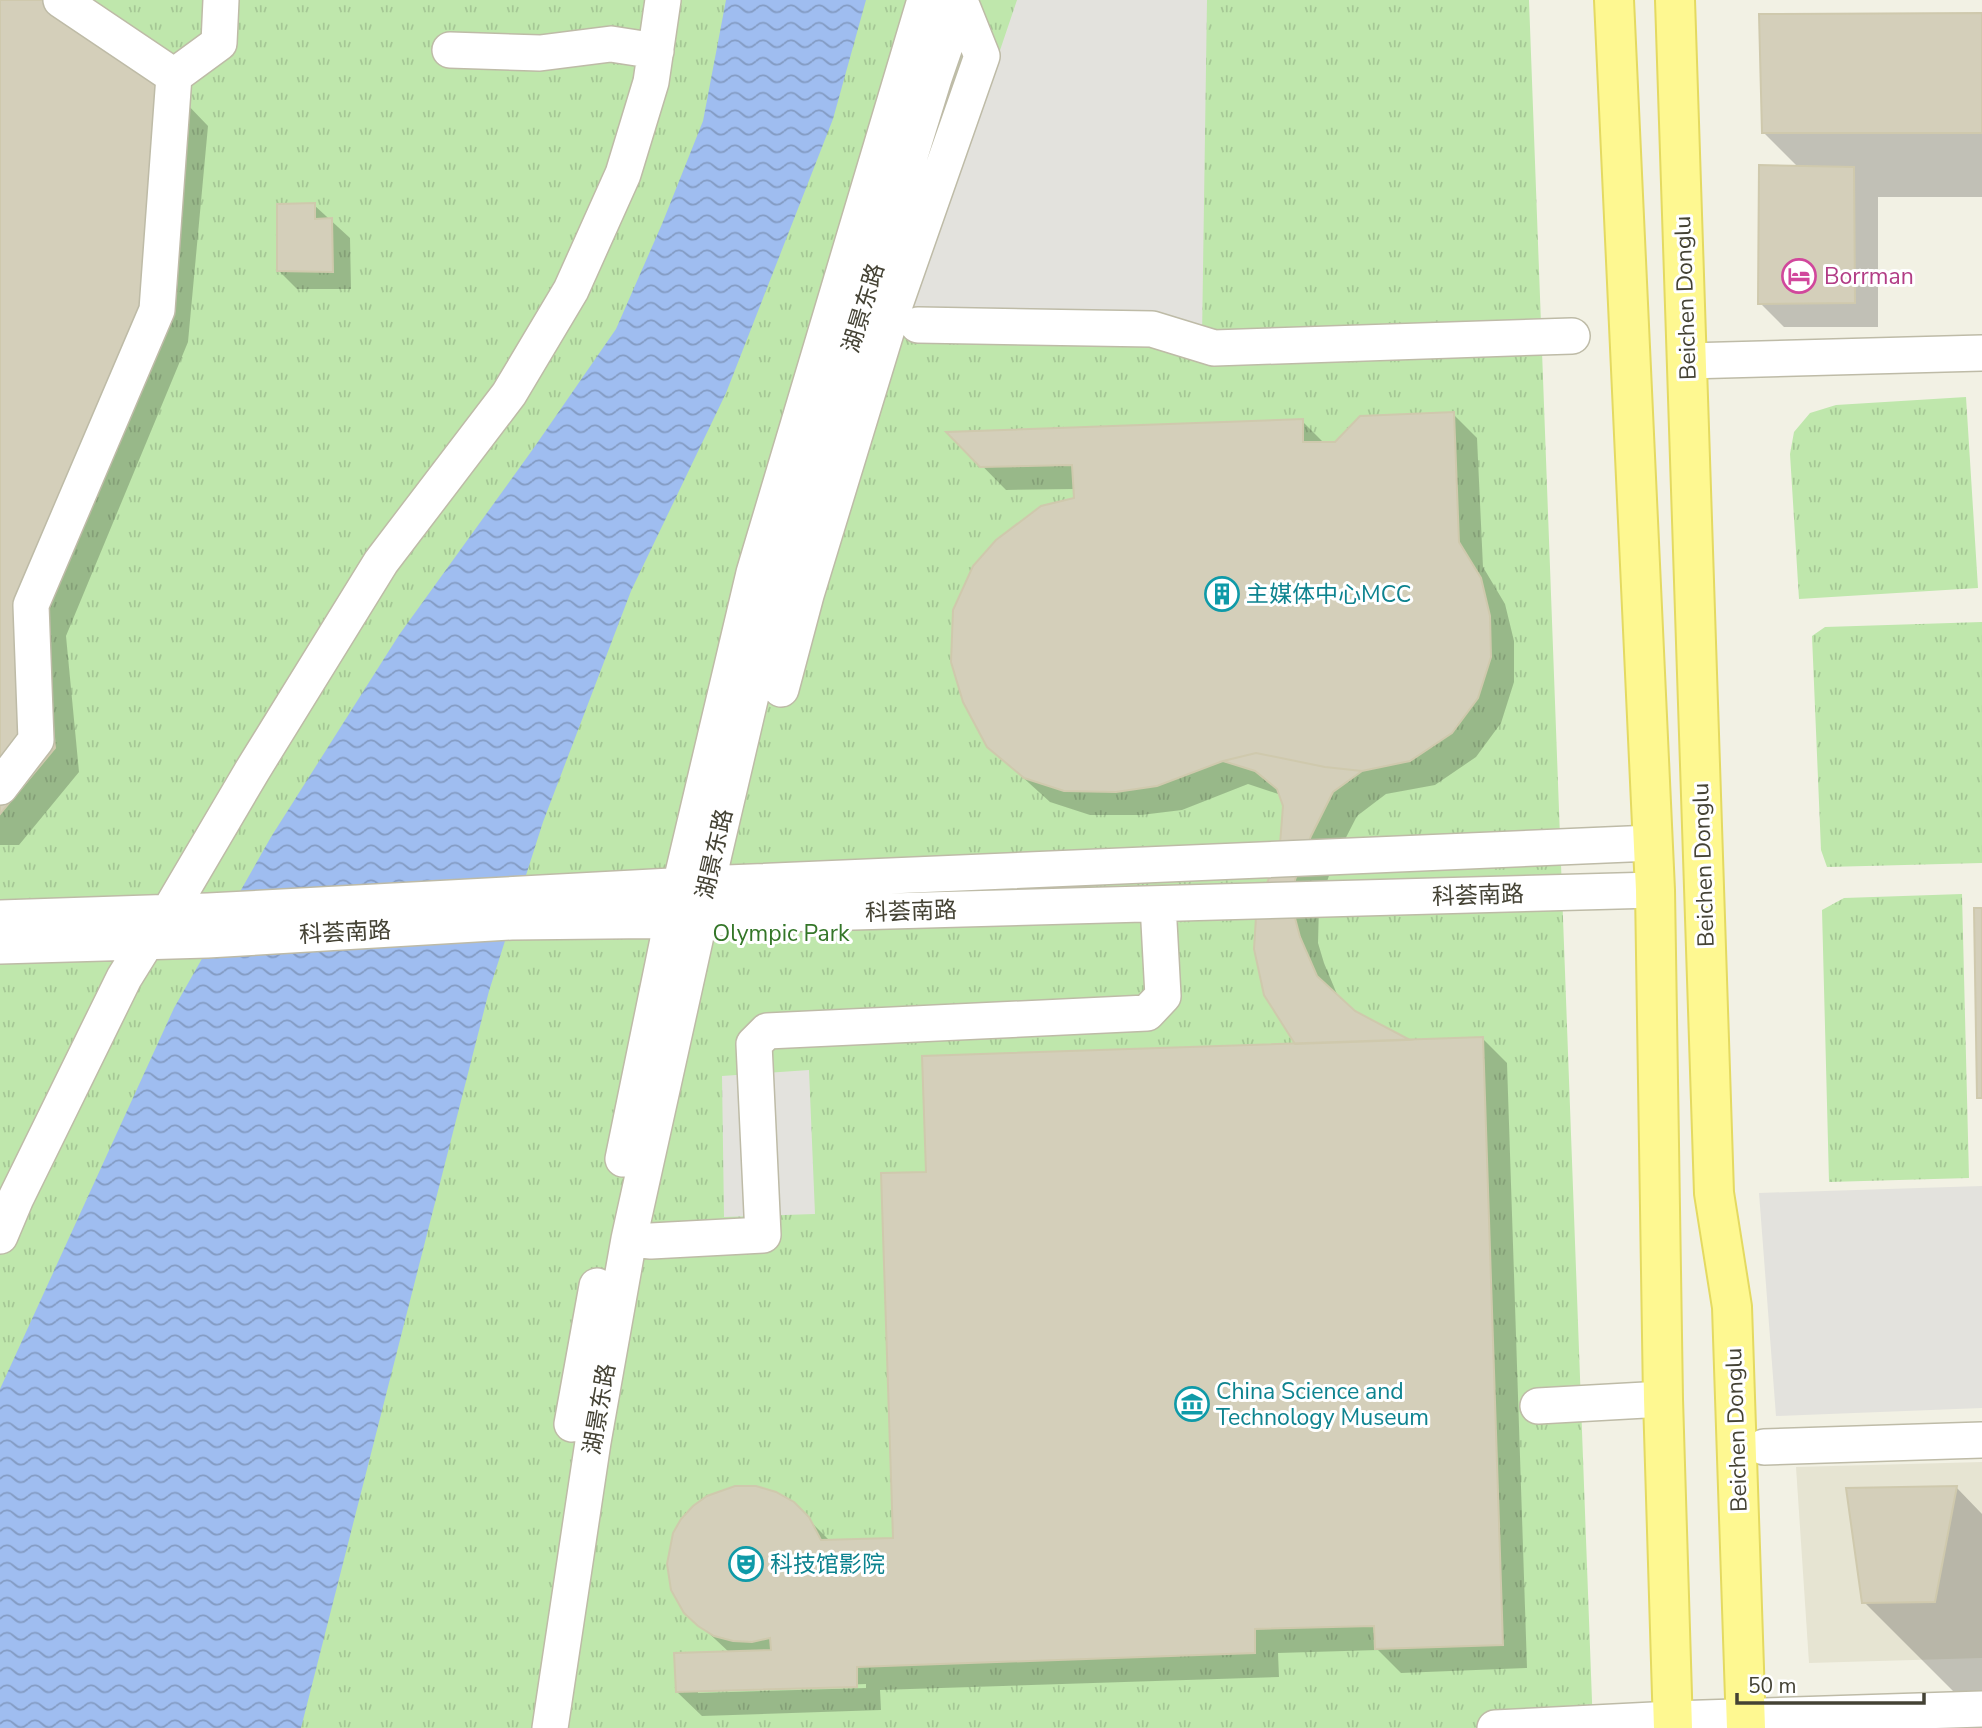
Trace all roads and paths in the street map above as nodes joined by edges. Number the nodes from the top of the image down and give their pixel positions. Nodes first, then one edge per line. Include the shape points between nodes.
1 (61, 0) edge
2 (221, 0) edge
3 (663, 0) edge
4 (925, 0) edge
5 (1614, 0) edge
6 (1675, 0) edge
7 (960, 1) edge
8 (450, 50) dead end
9 (656, 51) junction
10 (174, 76) junction
11 (918, 325) dead end
12 (1572, 336) dead end
13 (1982, 353) edge
14 (1687, 361) junction
15 (781, 689) dead end
16 (0, 787) edge
17 (1652, 843) junction
18 (694, 885) junction
19 (1655, 890) junction
20 (1158, 904) junction
21 (513, 907) junction
22 (169, 912) junction
23 (0, 918) edge
24 (685, 920) junction
25 (147, 941) junction
26 (0, 946) edge
27 (0, 1236) edge
28 (629, 1239) junction
29 (1663, 1399) junction
30 (1538, 1406) dead end
31 (1982, 1440) edge
32 (1764, 1447) dead end
33 (1982, 1709) edge
34 (1673, 1723) edge
35 (1746, 1723) edge
36 (1603, 1726) edge
37 (525, 1728) edge
38 (550, 1728) edge
39 (1495, 1728) edge

1 - 10 street
2 - 10 street via 219,43
3 - 9 street
4 - 18 street, 湖景东路 via 754,573
5 - 17 main road
6 - 14 main road, Beichen Donglu
7 - 15 street via 982,56 892,313
7 - 18 street, 湖景东路 via 775,593
8 - 9 street via 540,52 611,44
9 - 22 street via 623,174 571,290 509,394 382,562
10 - 16 street via 157,310 31,604 36,740
11 - 12 street via 1152,329 1214,348
13 - 14 street
14 - 35 main road, Beichen Donglu via 1714,1193 1732,1307
17 - 18 street, 科荟南路
17 - 19 main road
18 - 21 street, 科荟南路
18 - 24 street, 湖景东路
19 - 20 street, 科荟南路
19 - 29 main road
20 - 24 street, 科荟南路
20 - 28 street via 1163,996 1147,1013 767,1031 754,1044 763,1235
21 - 22 street, 科荟南路
21 - 24 street, 科荟南路
21 - 25 street, 科荟南路 via 206,940
22 - 23 street, 科荟南路
22 - 25 street
24 - 28 street, 湖景东路
24 - 37 street, 湖景东路 via 583,1354
25 - 26 street, 科荟南路
25 - 27 street via 124,978
28 - 38 street, 湖景东路
29 - 30 street
29 - 34 main road
31 - 32 street
33 - 35 street
34 - 35 street
34 - 36 street
36 - 39 street

